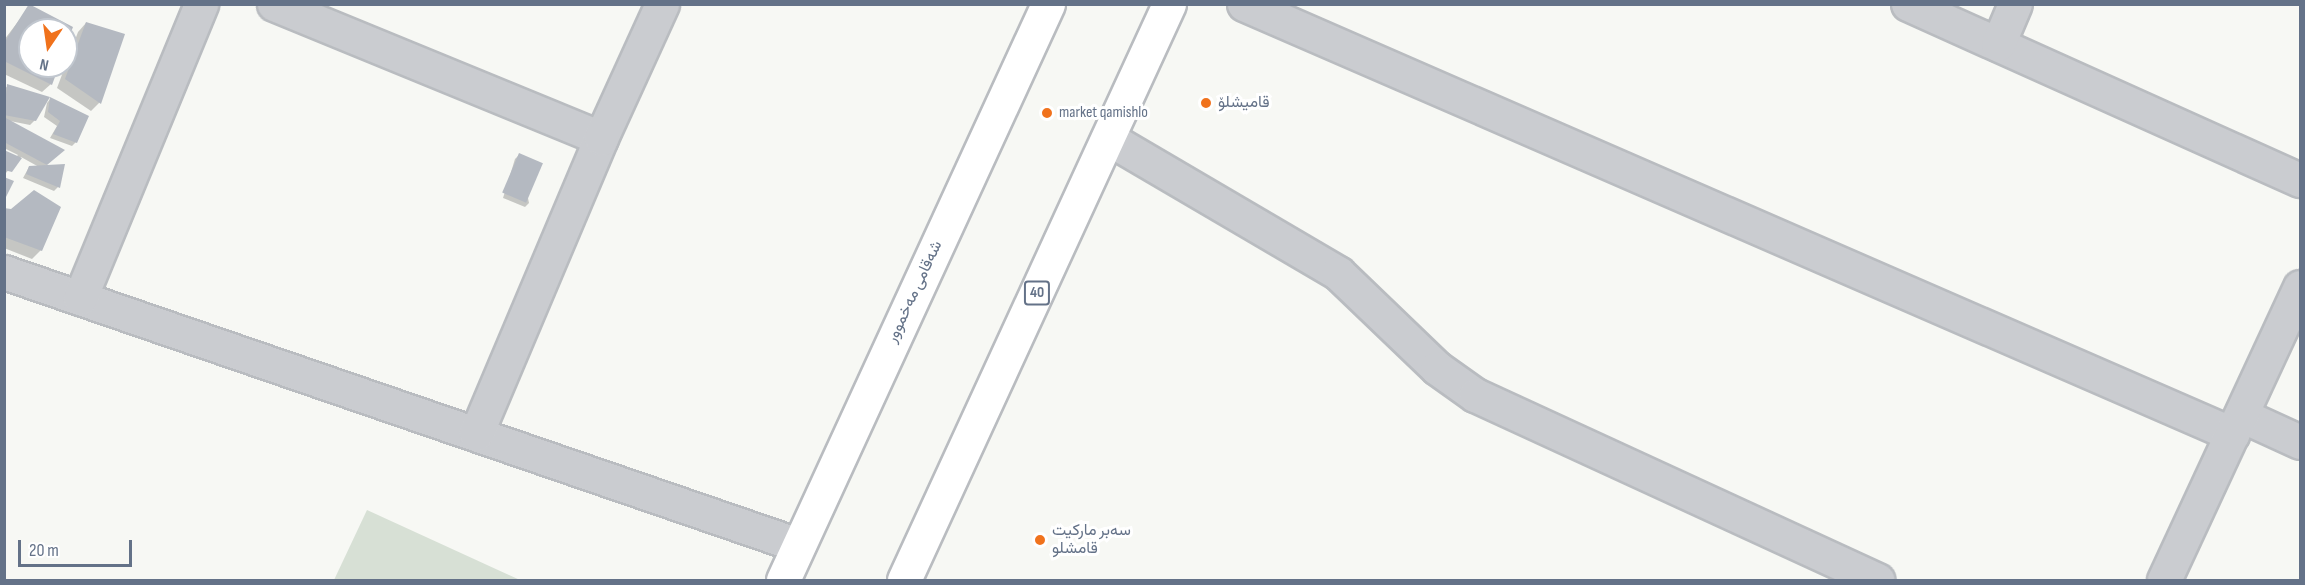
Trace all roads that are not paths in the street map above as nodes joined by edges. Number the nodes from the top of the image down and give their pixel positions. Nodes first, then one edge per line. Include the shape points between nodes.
1 (201, 4) edge
2 (274, 4) edge
3 (662, 4) edge
4 (1048, 4) edge
5 (1169, 4) edge
6 (1244, 4) edge
7 (1908, 4) edge
8 (2014, 4) edge
9 (1998, 44) junction
10 (601, 138) junction
11 (1108, 138) junction
12 (2301, 180) edge
13 (4, 272) edge
14 (2301, 287) edge
15 (80, 298) junction
16 (2236, 425) junction
17 (476, 434) junction
18 (2301, 442) edge
19 (798, 545) junction
20 (783, 580) edge
21 (904, 580) edge
22 (1878, 580) edge
23 (2164, 580) edge

1 - 15 street
2 - 10 street
3 - 10 street
4 - 19 highway, شەقامی مەخموور
5 - 11 highway, 40
6 - 16 street
7 - 9 street
8 - 9 street
9 - 12 street
10 - 17 street
11 - 21 highway, 40
11 - 22 street via 1338,273 1437,368 1475,395
13 - 15 street
14 - 16 street
15 - 17 street
16 - 18 street
16 - 23 street
17 - 19 street
19 - 20 highway, شەقامی مەخموور

